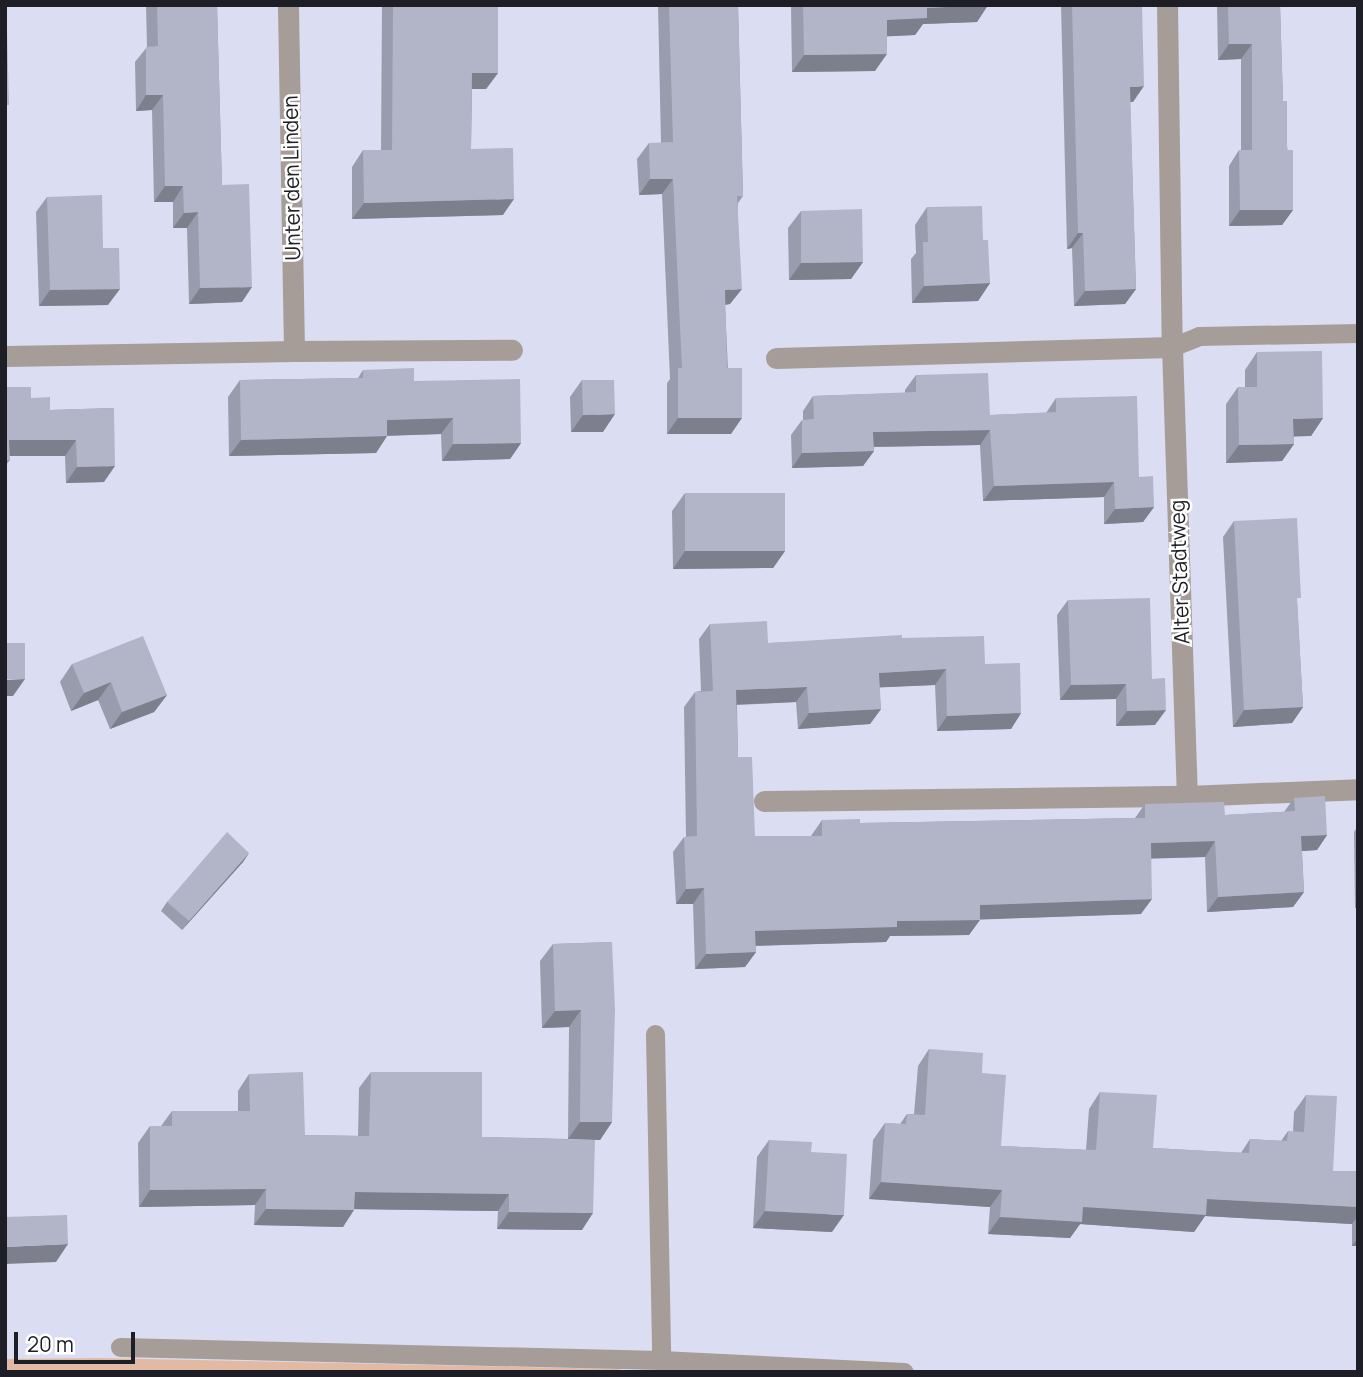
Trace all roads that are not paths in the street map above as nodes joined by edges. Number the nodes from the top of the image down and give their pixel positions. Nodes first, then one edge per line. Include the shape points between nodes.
1 (288, 5) edge
2 (1167, 5) edge
3 (1358, 333) edge
4 (1172, 347) junction
5 (512, 350) dead end
6 (294, 351) junction
7 (5, 356) edge
8 (776, 358) dead end
9 (1358, 789) edge
10 (1187, 796) junction
11 (764, 801) dead end
12 (655, 1034) dead end
13 (120, 1347) dead end
14 (666, 1366) edge
15 (904, 1372) edge

1 - 6 street, Unter den Linden
2 - 4 street, Alter Stadtweg
3 - 4 lane via 1199,336
4 - 8 street
4 - 10 street, Alter Stadtweg
5 - 6 street
6 - 7 street
9 - 10 street
10 - 11 street
12 - 14 lane
13 - 14 lane
14 - 15 lane

